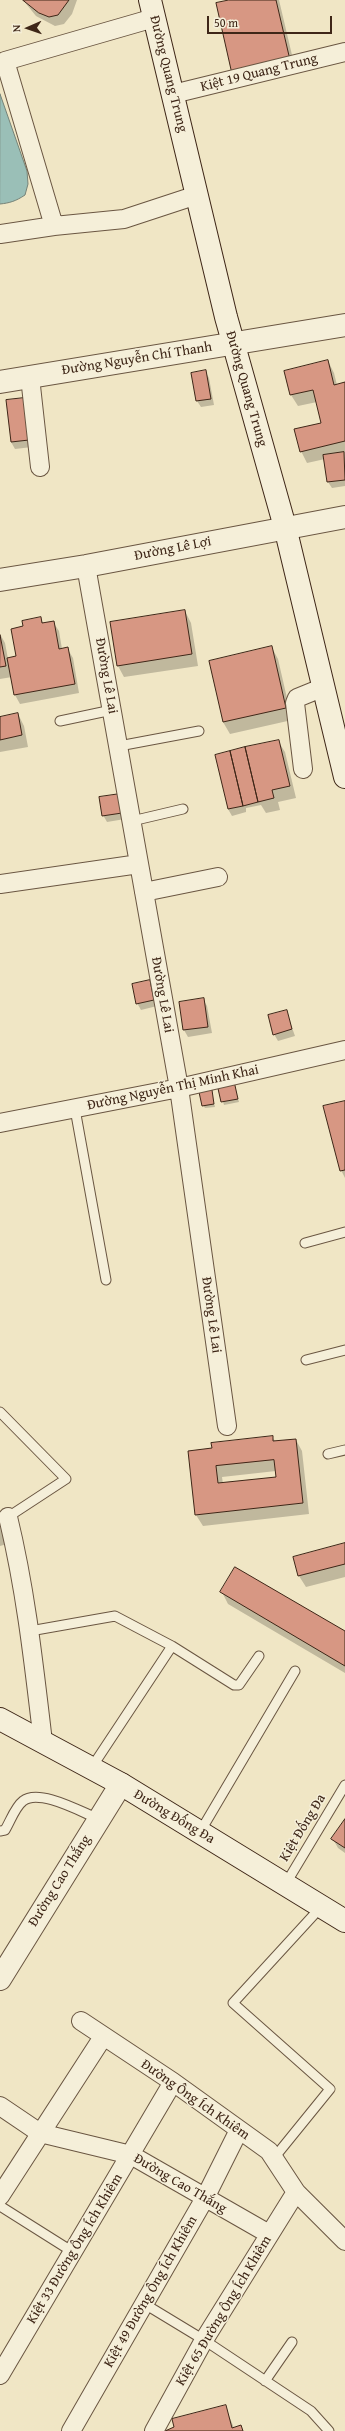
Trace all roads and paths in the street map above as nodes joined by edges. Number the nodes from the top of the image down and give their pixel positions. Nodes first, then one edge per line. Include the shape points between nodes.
1 (152, 9) edge
2 (345, 52) edge
3 (173, 94) junction
4 (197, 195) junction
5 (54, 226) junction
6 (0, 234) edge
7 (345, 325) edge
8 (233, 344) junction
9 (30, 377) junction
10 (0, 382) edge
11 (40, 466) dead end
12 (345, 517) edge
13 (285, 527) junction
14 (86, 566) junction
15 (0, 580) edge
16 (324, 687) junction
17 (112, 710) junction
18 (60, 721) dead end
19 (199, 730) dead end
20 (118, 746) junction
21 (303, 769) dead end
22 (345, 777) edge
23 (183, 809) dead end
24 (132, 821) junction
25 (139, 864) junction
26 (218, 877) dead end
27 (0, 884) edge
28 (144, 892) junction
29 (345, 1050) edge
30 (179, 1088) junction
31 (75, 1108) junction
32 (0, 1123) edge
33 (345, 1232) edge
34 (304, 1243) dead end
35 (106, 1280) dead end
36 (345, 1350) edge
37 (306, 1360) dead end
38 (0, 1412) edge
39 (227, 1426) dead end
40 (345, 1450) edge
41 (328, 1454) dead end
42 (8, 1517) joint
43 (30, 1631) junction
44 (172, 1646) junction
45 (259, 1656) dead end
46 (294, 1671) dead end
47 (0, 1719) edge
48 (43, 1742) junction
49 (92, 1768) junction
50 (121, 1784) junction
51 (345, 1785) edge
52 (98, 1819) junction
53 (0, 1831) edge
54 (200, 1832) junction
55 (285, 1885) junction
56 (321, 1906) junction
57 (345, 1921) edge
58 (0, 1979) edge
59 (81, 2021) dead end
60 (103, 2037) junction
61 (173, 2082) junction
62 (0, 2106) edge
63 (239, 2130) junction
64 (40, 2133) junction
65 (131, 2155) junction
66 (274, 2158) junction
67 (296, 2192) junction
68 (0, 2196) edge
69 (205, 2198) junction
70 (0, 2206) edge
71 (269, 2234) junction
72 (345, 2241) edge
73 (73, 2252) junction
74 (143, 2303) junction
75 (204, 2340) junction
76 (292, 2342) dead end
77 (0, 2375) edge
78 (266, 2380) junction
79 (71, 2431) edge
80 (154, 2431) edge
81 (329, 2431) edge

1 - 3 main road, Đường Quang Trung
1 - 5 street via 5,60
2 - 3 street, Kiệt 19 Quang Trung
3 - 4 main road, Đường Quang Trung
4 - 5 street via 124,219
4 - 8 main road, Đường Quang Trung
5 - 6 street
7 - 8 main road, Đường Nguyễn Chí Thanh
8 - 9 main road, Đường Nguyễn Chí Thanh
8 - 13 main road, Đường Quang Trung
9 - 10 main road, Đường Nguyễn Chí Thanh
9 - 11 street
12 - 13 main road, Đường Lê Lợi
13 - 14 main road, Đường Lê Lợi
13 - 16 main road, Đường Quang Trung
14 - 15 main road, Đường Lê Lợi
14 - 17 street, Đường Lê Lai
16 - 21 street via 297,698 295,702
16 - 22 main road, Đường Quang Trung
17 - 18 lane
17 - 20 street, Đường Lê Lai
19 - 20 lane
20 - 24 street, Đường Lê Lai
23 - 24 lane
24 - 25 street, Đường Lê Lai
25 - 27 street
25 - 28 street, Đường Lê Lai
26 - 28 street
28 - 30 street, Đường Lê Lai
29 - 30 street, Đường Nguyễn Thị Minh Khai
30 - 31 street, Đường Nguyễn Thị Minh Khai
30 - 39 street, Đường Lê Lai
31 - 32 street, Đường Nguyễn Thị Minh Khai
31 - 35 lane
33 - 34 lane
36 - 37 lane
38 - 42 lane via 66,1479
40 - 41 lane
42 - 43 street
43 - 44 lane via 115,1616
43 - 48 street
44 - 45 lane via 234,1685 239,1685
44 - 49 lane
46 - 54 lane
47 - 48 main road, Đường Đống Đa
48 - 49 main road, Đường Đống Đa
49 - 50 main road, Đường Đống Đa
50 - 52 main road, Đường Cao Thắng
50 - 54 main road, Đường Đống Đa
51 - 55 lane, Kiệt Đống Đa
52 - 53 lane via 56,1801 32,1796 22,1801 5,1830
52 - 58 main road, Đường Cao Thắng
54 - 55 main road, Đường Đống Đa
55 - 56 main road, Đường Đống Đa
56 - 57 main road, Đường Đống Đa
56 - 66 lane via 233,2003 330,2089
59 - 60 street, Đường Ông Ích Khiêm
60 - 61 street, Đường Ông Ích Khiêm
60 - 64 street
61 - 63 street, Đường Ông Ích Khiêm
61 - 65 street, Kiệt 33 Đường Ông Ích Khiêm
62 - 64 street, Đường Cao Thắng
63 - 66 street, Đường Ông Ích Khiêm via 269,2151
63 - 69 street, Kiệt 49 Đường Ông Ích Khiêm
64 - 65 street, Đường Cao Thắng
64 - 68 street
65 - 69 street, Đường Cao Thắng
65 - 73 street, Kiệt 33 Đường Ông Ích Khiêm
66 - 67 street, Đường Ông Ích Khiêm
67 - 71 street, Kiệt 65 Đường Ông Ích Khiêm
67 - 72 street, Đường Ông Ích Khiêm
69 - 71 street, Đường Cao Thắng
69 - 74 street, Kiệt 49 Đường Ông Ích Khiêm
70 - 73 lane
71 - 75 street, Kiệt 65 Đường Ông Ích Khiêm
73 - 77 street, Kiệt 33 Đường Ông Ích Khiêm
74 - 75 lane
74 - 79 street, Kiệt 49 Đường Ông Ích Khiêm
75 - 78 lane
75 - 80 street, Kiệt 65 Đường Ông Ích Khiêm
76 - 78 lane
78 - 81 lane via 311,2411

